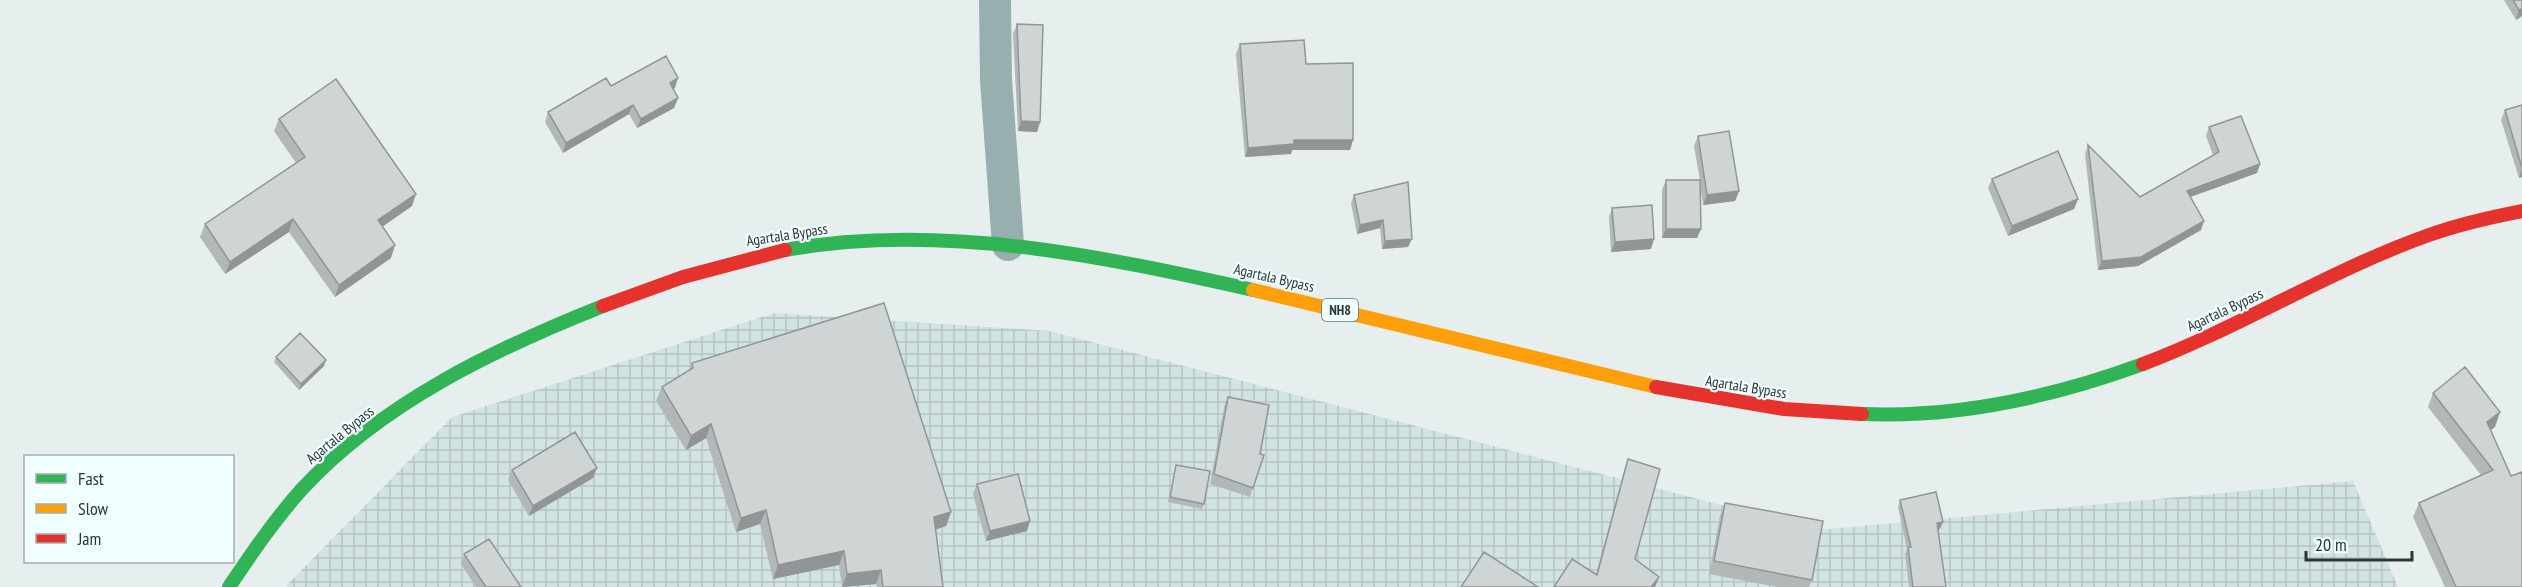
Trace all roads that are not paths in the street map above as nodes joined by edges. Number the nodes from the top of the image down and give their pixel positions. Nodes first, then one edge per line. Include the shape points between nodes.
1 (995, 0) edge
2 (2522, 211) edge
3 (1008, 245) junction
4 (229, 587) edge

1 - 3 street via 996,80
2 - 3 highway, Agartala Bypass / NH8 via 2421,237 2207,338 2128,370 1971,410 1882,415 1800,411 1721,401 1212,281 1080,254
3 - 4 highway, Agartala Bypass / NH8 via 904,240 826,245 727,262 610,302 509,346 367,430 305,485 258,543

